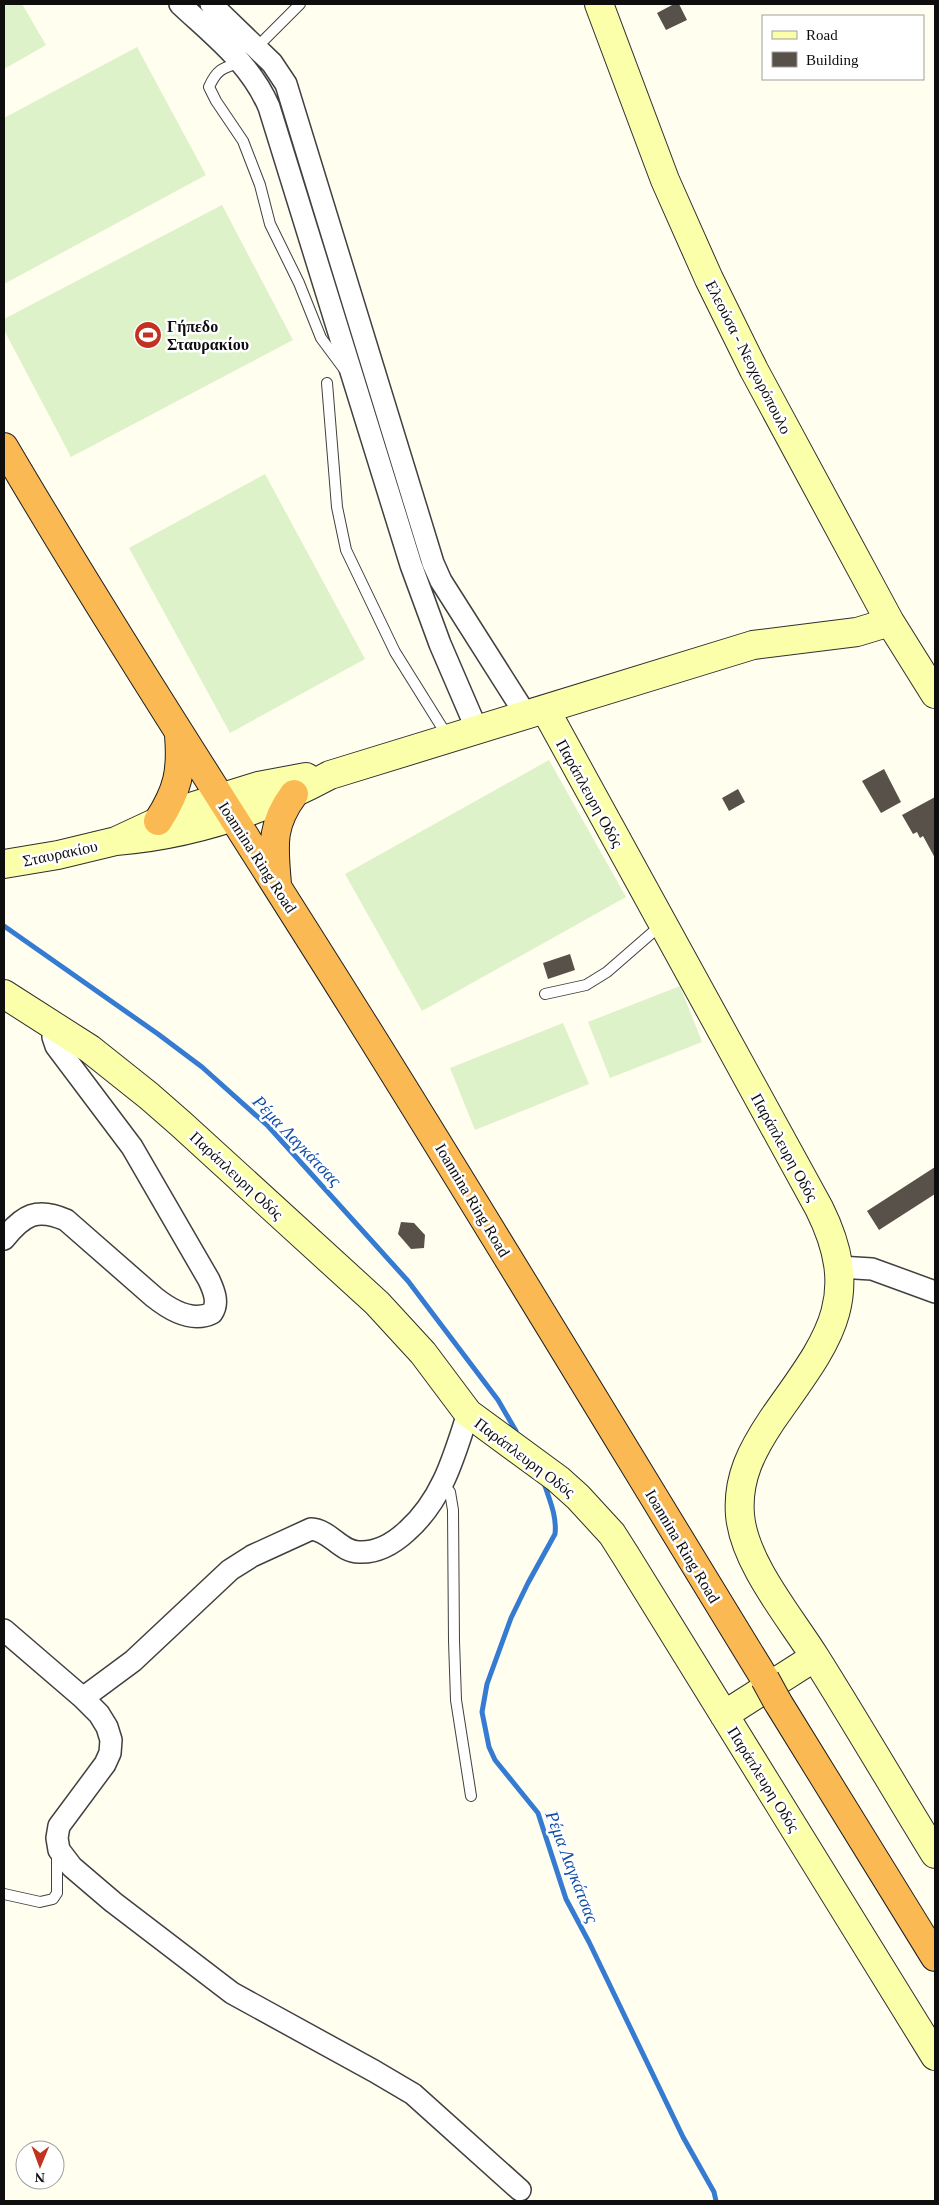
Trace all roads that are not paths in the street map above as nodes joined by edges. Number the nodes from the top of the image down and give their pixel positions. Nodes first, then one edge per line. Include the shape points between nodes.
1 (180, 4) edge
2 (211, 4) edge
3 (300, 4) edge
4 (599, 4) edge
5 (249, 55) junction
6 (353, 379) junction
7 (327, 383) dead end
8 (4, 447) edge
9 (890, 622) junction
10 (935, 694) edge
11 (535, 712) junction
12 (477, 730) junction
13 (179, 735) junction
14 (450, 738) junction
15 (330, 775) junction
16 (294, 794) junction
17 (226, 808) junction
18 (158, 821) junction
19 (116, 841) junction
20 (4, 864) edge
21 (277, 886) junction
22 (662, 924) junction
23 (4, 994) edge
24 (544, 994) dead end
25 (56, 1026) junction
26 (4, 1239) edge
27 (839, 1267) junction
28 (935, 1292) edge
29 (468, 1413) junction
30 (443, 1484) junction
31 (4, 1630) edge
32 (815, 1657) junction
33 (83, 1698) junction
34 (724, 1715) junction
35 (470, 1796) dead end
36 (59, 1850) junction
37 (935, 1854) edge
38 (4, 1894) edge
39 (935, 1957) edge
40 (935, 2056) edge
41 (520, 2190) dead end

1 - 5 street
2 - 5 street
3 - 5 lane
4 - 9 street, Ελεούσα - Νεοχωρόπουλο via 665,180 705,270 758,378
5 - 6 street via 269,107
5 - 6 lane via 222,68 209,87 242,141 260,185 270,224 321,338
5 - 11 street via 278,69 286,84 436,572
6 - 12 street via 418,586
7 - 14 lane via 337,507 346,550 395,652
8 - 13 highway, Ioannina Ring Road
9 - 10 street, Ελεούσα - Νεοχωρόπουλο
9 - 11 street via 857,632 753,645
11 - 12 street
11 - 22 street, Παράπλευρη Οδός
12 - 14 street
13 - 17 highway, Ioannina Ring Road
13 - 18 highway via 180,772 176,788
14 - 15 street
15 - 16 street
15 - 17 street via 279,781
16 - 17 street
16 - 21 highway via 284,807 275,833
17 - 18 street
17 - 19 street via 169,835
17 - 21 highway, Ioannina Ring Road
18 - 19 street
19 - 20 street, Σταυρακίου
21 - 39 highway, Ioannina Ring Road via 446,1156
22 - 24 lane via 607,972 586,985
22 - 27 street, Παράπλευρη Οδός via 822,1214 834,1243
23 - 25 street, Παράπλευρη Οδός
25 - 26 street via 56,1046 137,1154 209,1280 215,1296 215,1308 212,1314 204,1316 187,1315 170,1308 66,1220 52,1214 29,1216
25 - 29 street, Παράπλευρη Οδός via 149,1096 377,1303 423,1353
27 - 28 street via 872,1269
27 - 32 street, Παράπλευρη Οδός via 838,1303 831,1329 816,1358 757,1444 743,1472 740,1490 740,1517 754,1559
29 - 30 street
29 - 34 street, Παράπλευρη Οδός via 558,1479 612,1534
30 - 33 street via 418,1520 395,1541 378,1550 351,1551 325,1533 311,1529 252,1556 230,1570 121,1671
30 - 35 lane via 450,1492 453,1510 456,1700
31 - 33 street
32 - 34 street
32 - 37 street, Παράπλευρη Οδός
33 - 36 street via 107,1727 110,1753 62,1820 58,1831
34 - 40 street, Παράπλευρη Οδός
36 - 38 lane via 57,1894 53,1899 40,1902
36 - 41 street via 72,1867 101,1892 232,1993 413,2094

